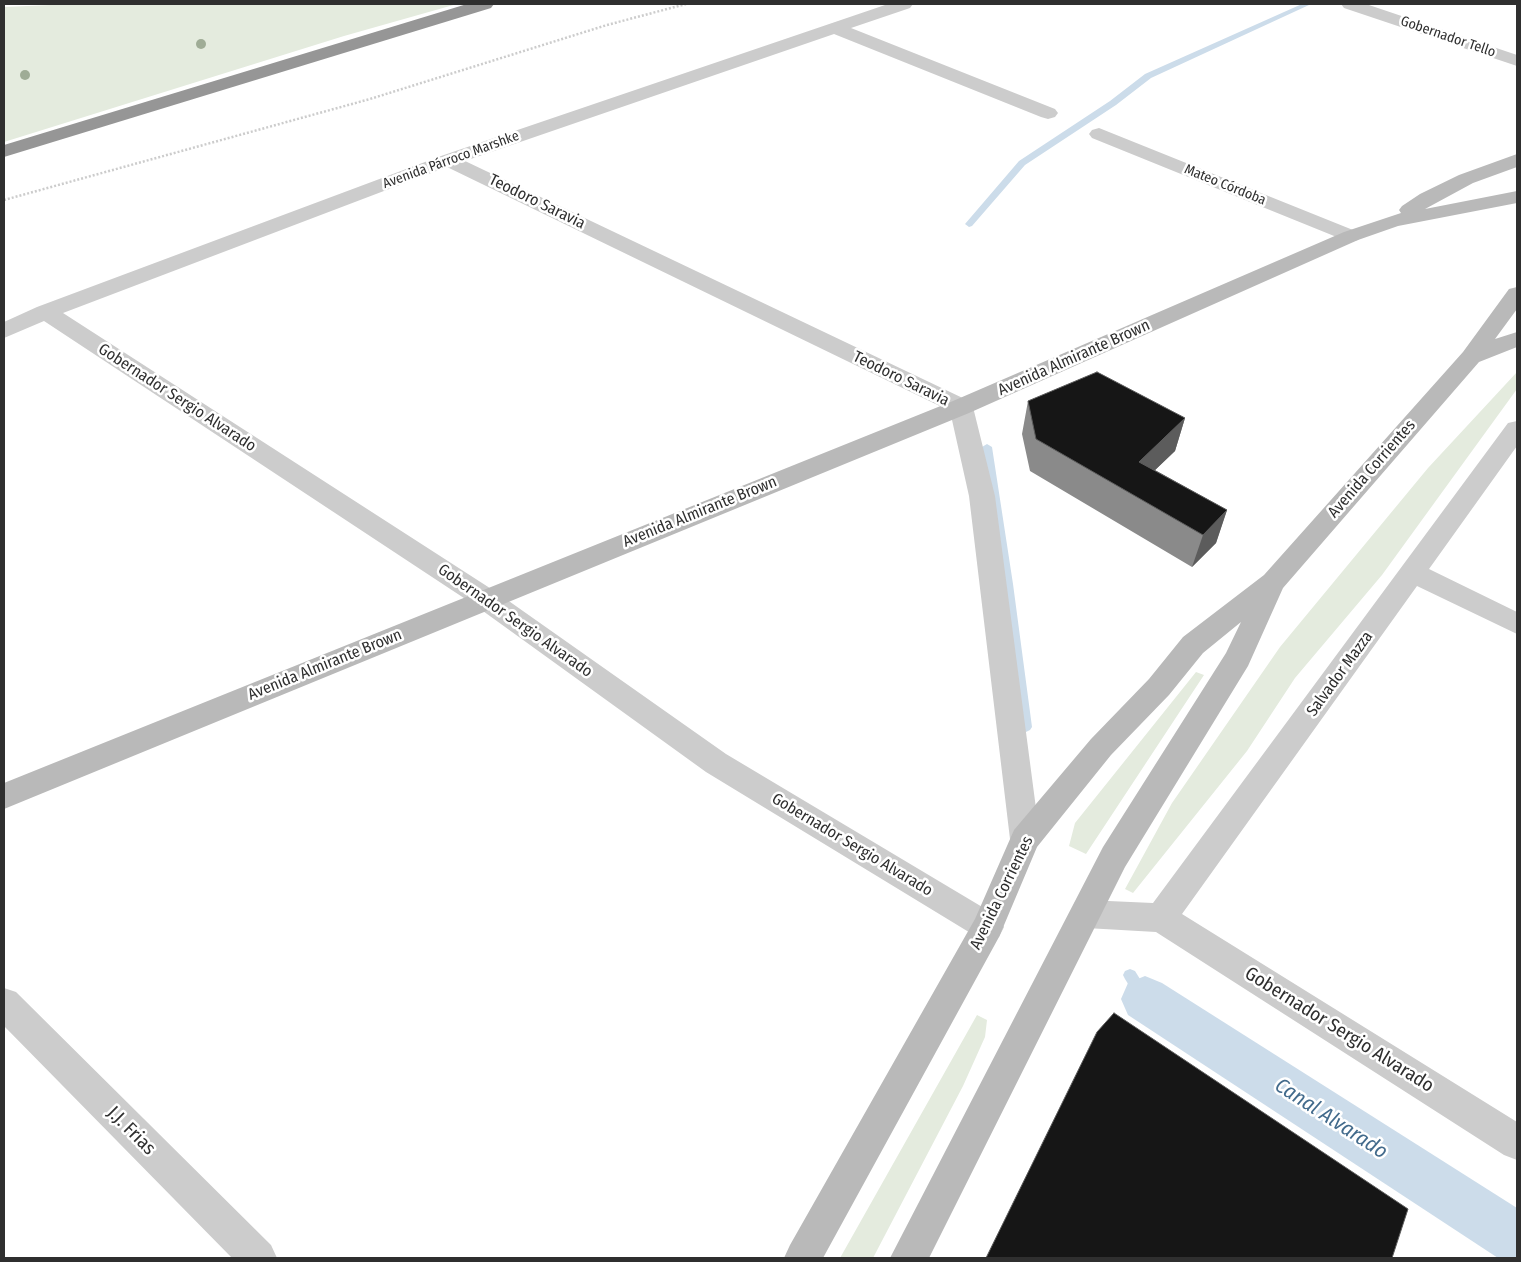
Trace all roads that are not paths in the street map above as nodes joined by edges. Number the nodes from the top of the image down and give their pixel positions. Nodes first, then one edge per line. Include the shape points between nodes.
1 (484, 4) edge
2 (904, 4) edge
3 (1350, 4) edge
4 (835, 28) junction
5 (1517, 61) edge
6 (1048, 113) dead end
7 (1099, 134) dead end
8 (4, 151) edge
9 (448, 160) junction
10 (1517, 160) edge
11 (1517, 197) edge
12 (1393, 221) junction
13 (1351, 236) junction
14 (1517, 294) edge
15 (45, 312) junction
16 (4, 331) edge
17 (1517, 338) edge
18 (1471, 357) junction
19 (961, 407) junction
20 (1517, 429) edge
21 (1414, 573) junction
22 (1273, 582) junction
23 (486, 599) junction
24 (1517, 624) edge
25 (4, 796) edge
26 (1025, 839) junction
27 (1086, 914) junction
28 (1161, 918) junction
29 (988, 927) junction
30 (4, 1003) edge
31 (1517, 1142) edge
32 (258, 1258) edge
33 (803, 1258) edge
34 (909, 1258) edge

1 - 8 highway
2 - 4 street, Avenida Párroco Marshke
3 - 5 street, Gobernador Tello
4 - 6 street
4 - 9 street, Avenida Párroco Marshke
7 - 13 street, Mateo Córdoba
9 - 15 street, Avenida Párroco Marshke
9 - 19 street, Teodoro Saravia
10 - 12 street via 1427,198
11 - 12 street
12 - 13 street, Avenida Almirante Brown
13 - 19 street, Avenida Almirante Brown
14 - 18 street, Avenida Corrientes
15 - 16 street, Avenida Párroco Marshke
15 - 23 street, Gobernador Sergio Alvarado
17 - 18 street, Avenida Corrientes
18 - 22 street, Avenida Corrientes
19 - 23 street, Avenida Almirante Brown
19 - 26 street, Teodoro Saravia via 982,496
20 - 21 street, Salvador Mazza
21 - 24 street
21 - 28 street, Salvador Mazza
22 - 26 street, Avenida Corrientes via 1193,645 1159,687 1101,747
22 - 27 street, Avenida Corrientes via 1238,658 1114,857
23 - 25 street, Avenida Almirante Brown
23 - 29 street, Gobernador Sergio Alvarado via 716,763
26 - 29 street, Avenida Corrientes
27 - 28 street
27 - 34 street, Avenida Corrientes
28 - 31 street, Gobernador Sergio Alvarado
29 - 33 street, Avenida Corrientes
30 - 32 street, J.J. Frias

